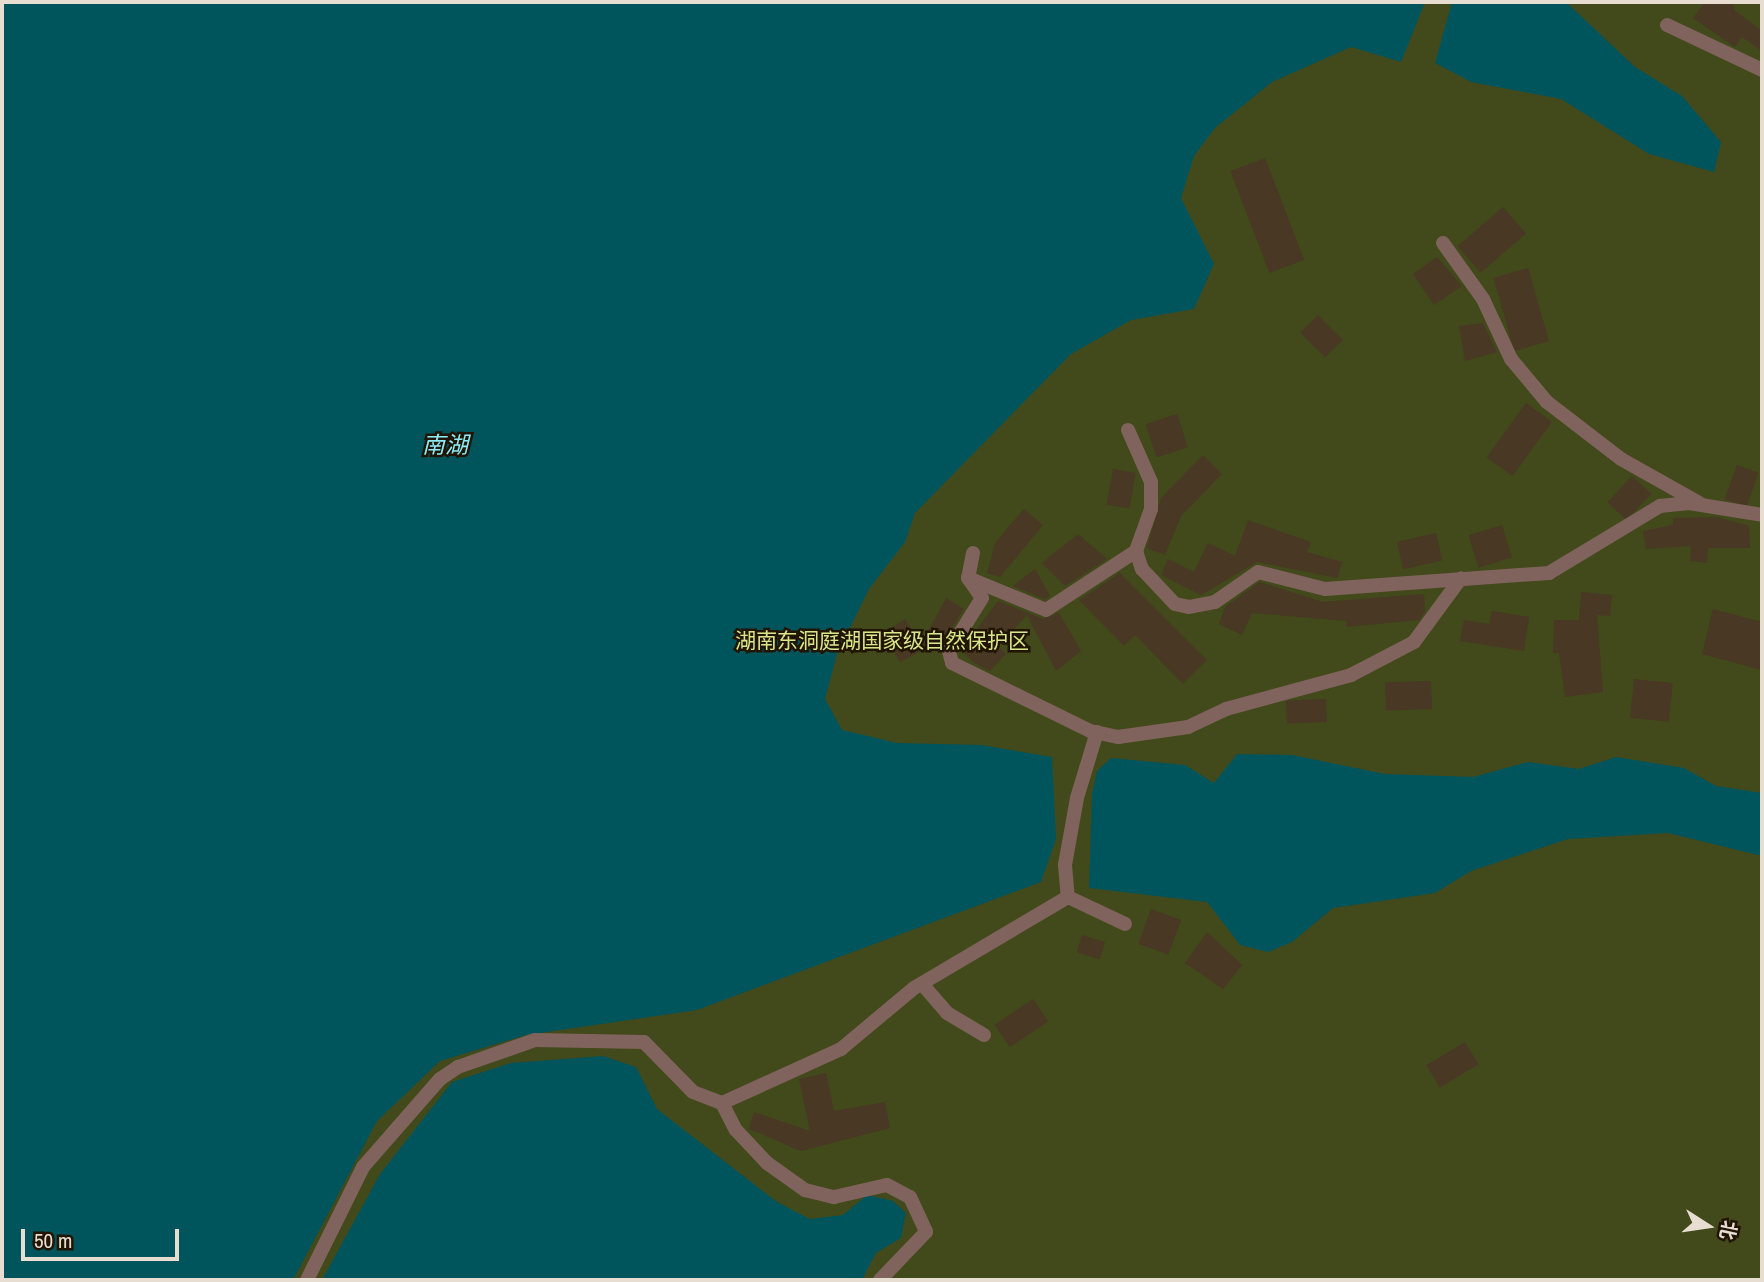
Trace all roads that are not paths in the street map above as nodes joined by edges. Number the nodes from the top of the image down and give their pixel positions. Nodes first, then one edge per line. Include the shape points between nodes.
1 (1667, 25) dead end
2 (1762, 70) edge
3 (1443, 243) dead end
4 (1128, 430) dead end
5 (1710, 509) junction
6 (1762, 515) edge
7 (1136, 551) junction
8 (973, 553) dead end
9 (968, 578) junction
10 (1461, 578) junction
11 (1097, 732) junction
12 (1068, 897) junction
13 (1125, 924) dead end
14 (922, 984) junction
15 (984, 1035) dead end
16 (722, 1104) junction
17 (307, 1280) edge
18 (880, 1280) edge

1 - 2 street
3 - 5 street via 1483,299 1511,359 1547,402 1621,459
4 - 7 street via 1151,482 1151,509
5 - 6 street
5 - 10 street via 1689,503 1660,506 1549,573
7 - 9 street via 1046,610
7 - 10 street via 1157,588 1189,607 1215,602 1258,572 1325,589
8 - 9 street
9 - 11 street via 982,598 948,650 952,663
10 - 11 street via 1414,642 1351,675 1226,709 1188,727 1118,737
11 - 12 street via 1077,798 1065,865
12 - 13 street
12 - 14 street
14 - 15 street via 947,1013
14 - 16 street via 841,1049
16 - 17 street via 693,1092 645,1042 534,1040 458,1068 440,1079 363,1167
16 - 18 street via 736,1130 805,1190 834,1198 887,1185 911,1197 926,1232

